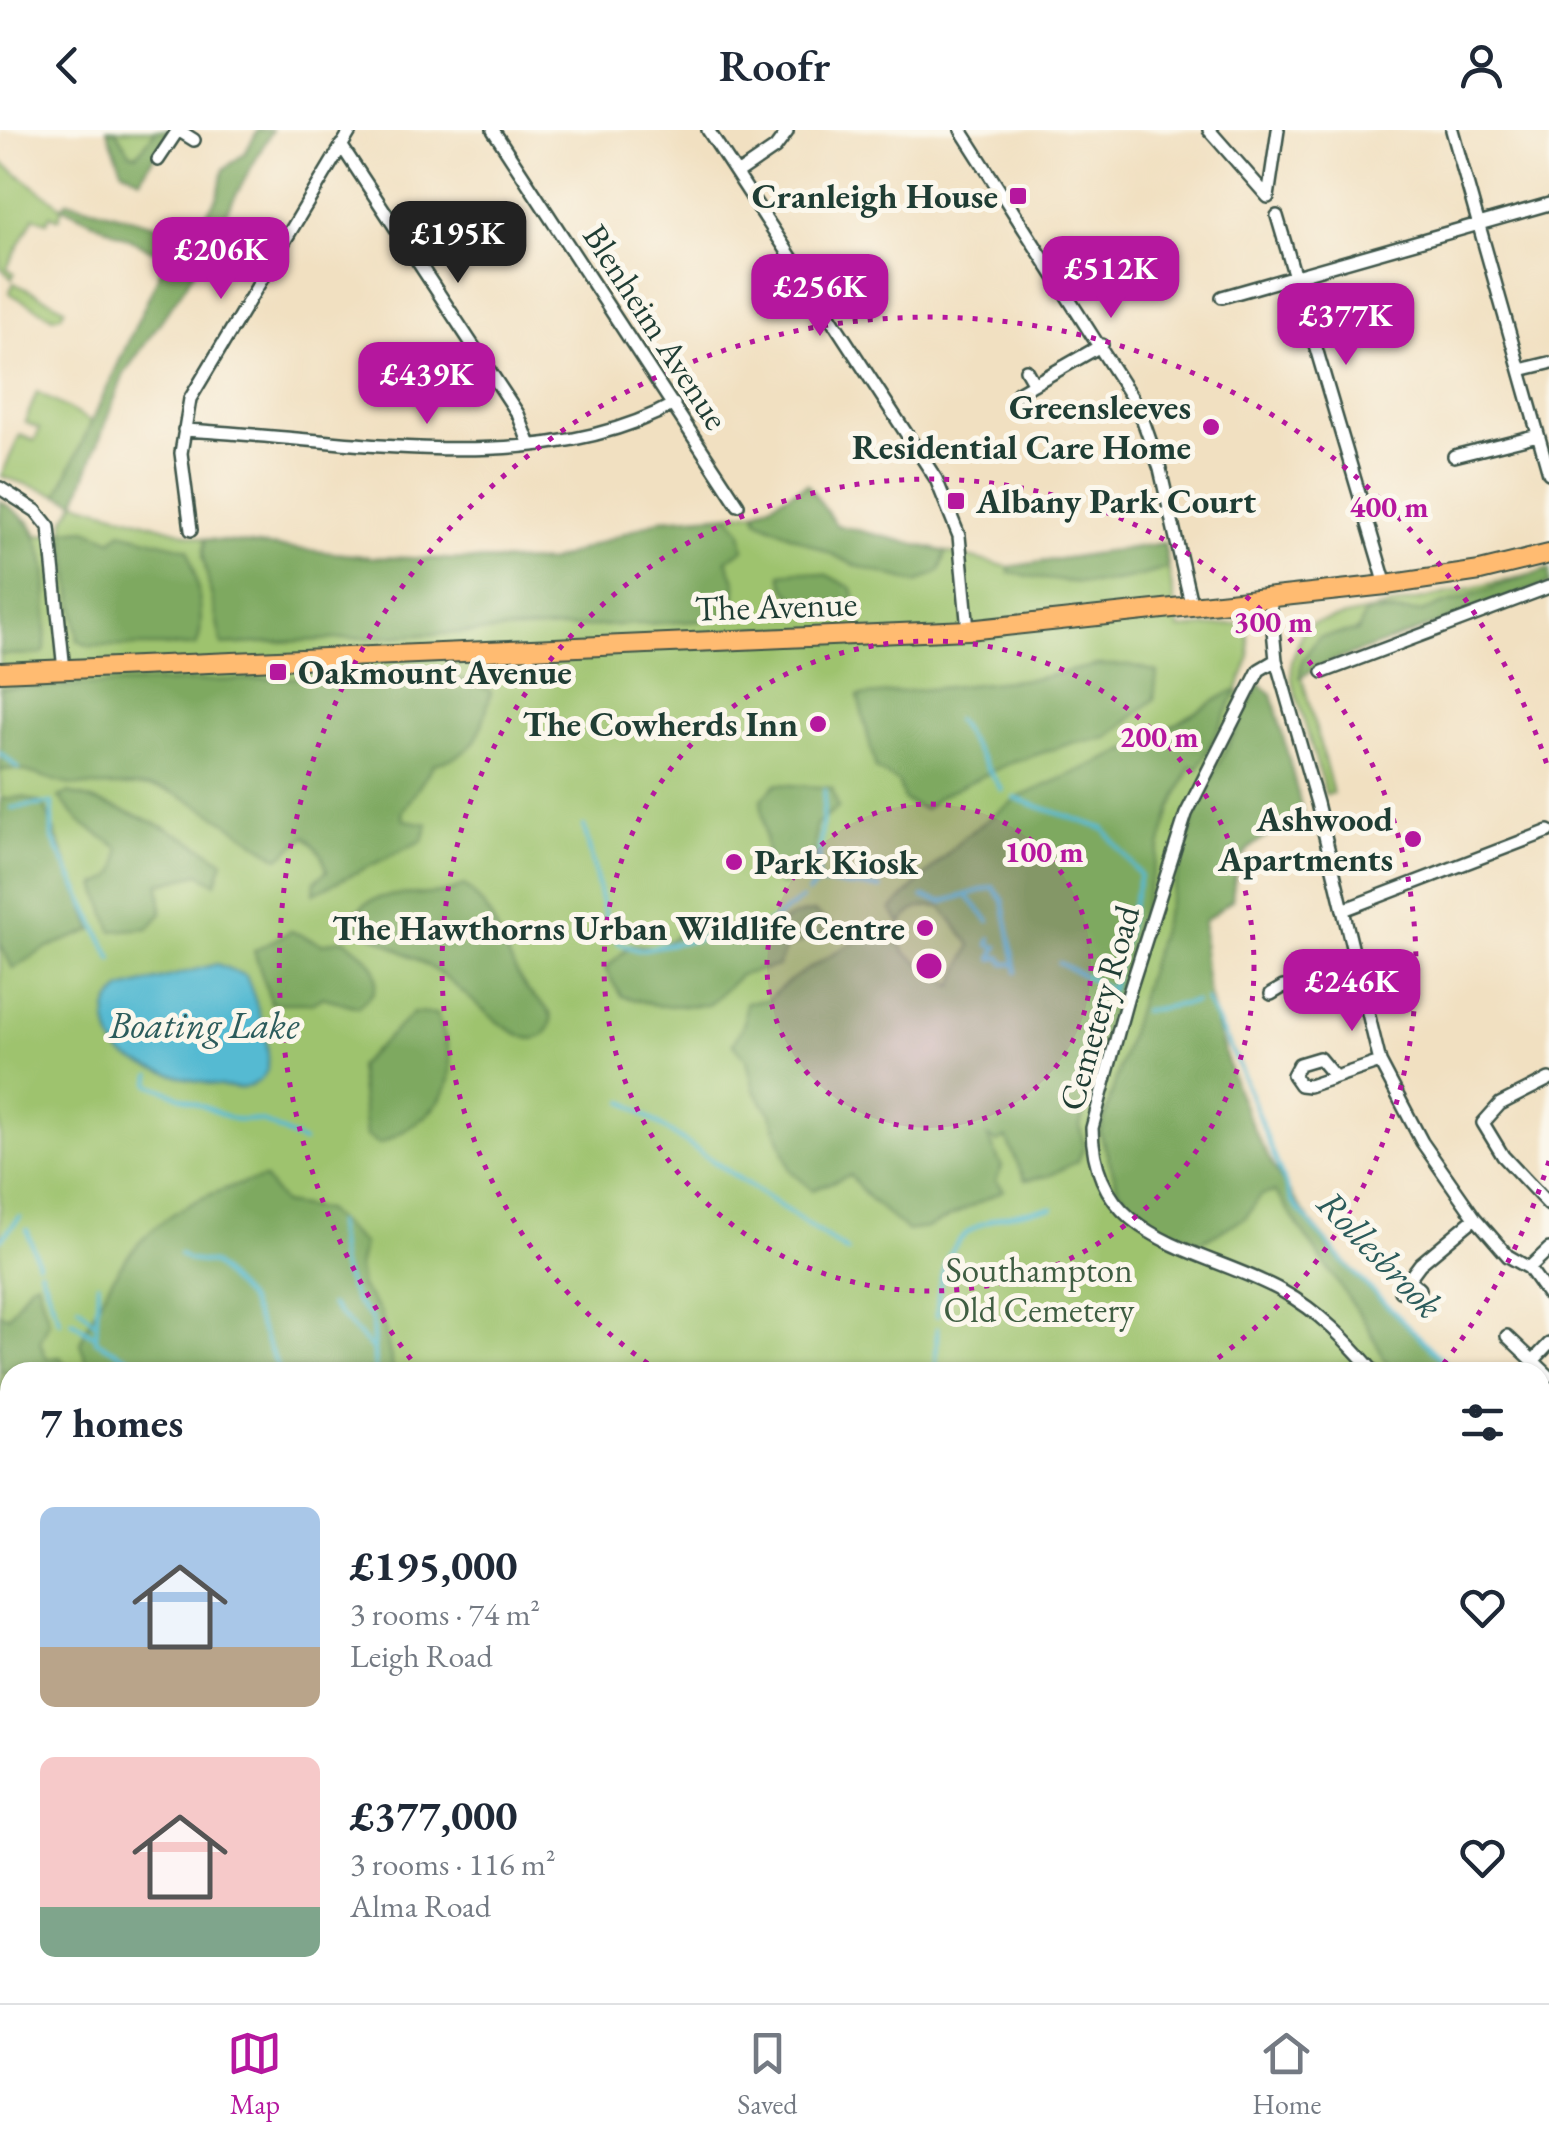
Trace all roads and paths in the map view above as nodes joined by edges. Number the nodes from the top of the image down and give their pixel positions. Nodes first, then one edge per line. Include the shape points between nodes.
1 (178, 130) edge
2 (351, 130) edge
3 (493, 130) edge
4 (708, 130) edge
5 (961, 130) edge
6 (1209, 130) edge
7 (1278, 130) edge
8 (1452, 130) edge
9 (787, 132) edge
10 (194, 140) dead end
11 (341, 145) junction
12 (158, 160) dead end
13 (737, 174) junction
14 (1549, 204) edge
15 (1277, 216) dead end
16 (1478, 224) junction
17 (1297, 276) junction
18 (1222, 297) dead end
19 (1102, 344) junction
20 (1549, 363) edge
21 (1026, 370) dead end
22 (1520, 370) junction
23 (1034, 384) junction
24 (1018, 394) dead end
25 (674, 404) junction
26 (184, 430) junction
27 (1538, 435) junction
28 (530, 445) junction
29 (1468, 453) junction
30 (1454, 456) dead end
31 (1471, 466) dead end
32 (1549, 473) edge
33 (0, 488) edge
34 (738, 506) dead end
35 (190, 530) dead end
36 (1549, 554) edge
37 (1386, 586) junction
38 (1549, 588) edge
39 (1270, 598) junction
40 (1192, 608) junction
41 (968, 630) junction
42 (1276, 660) junction
43 (64, 670) junction
44 (0, 672) edge
45 (1323, 672) dead end
46 (1549, 830) edge
47 (1343, 910) junction
48 (1276, 974) dead end
49 (1359, 978) junction
50 (1283, 987) junction
51 (1271, 994) dead end
52 (1380, 1062) junction
53 (1335, 1076) dead end
54 (1549, 1079) edge
55 (1549, 1204) edge
56 (1474, 1218) junction
57 (1549, 1249) edge
58 (1530, 1268) junction
59 (1408, 1279) junction
60 (1420, 1289) dead end
61 (1400, 1291) dead end
62 (1549, 1296) edge
63 (1507, 1336) dead end
64 (1549, 1344) edge
65 (1533, 1360) joint
66 (1365, 1362) edge

1 - 10 street
1 - 12 street
2 - 11 street
3 - 25 street, Blenheim Avenue
4 - 13 street
5 - 19 street
6 - 7 street via 1268,197
8 - 16 street
9 - 13 street via 776,148
11 - 26 street via 190,399
11 - 28 street via 518,414
13 - 41 street via 936,479 959,536
14 - 16 street
15 - 17 street
16 - 17 street
16 - 22 street
17 - 18 street
17 - 37 street
19 - 23 street
19 - 40 street via 1156,453
20 - 22 street
21 - 23 street
22 - 27 street
23 - 24 street
25 - 28 street via 617,427
25 - 34 street, Blenheim Avenue
26 - 28 street via 370,447
26 - 35 street
27 - 29 street
27 - 32 street
29 - 30 street
29 - 31 street
33 - 43 street via 49,527
36 - 37 main road, The Avenue
37 - 39 main road, The Avenue
38 - 45 street
39 - 40 main road, The Avenue
39 - 42 street
40 - 41 main road, The Avenue
41 - 43 main road, The Avenue
42 - 47 street
42 - 66 street, Cemetery Road via 1260,670 1186,814 1128,996 1092,1148 1109,1194 1129,1221 1282,1291 1332,1324
43 - 44 main road, The Avenue
46 - 47 street
47 - 49 street
48 - 50 street
49 - 50 street via 1310,990
49 - 52 street
50 - 51 street
52 - 53 street
52 - 56 street via 1422,1142
54 - 55 street via 1500,1104 1484,1123 1502,1156
56 - 58 street via 1508,1256
56 - 59 street
57 - 58 street
58 - 62 street
59 - 60 street
59 - 61 street
63 - 65 street
64 - 65 street

